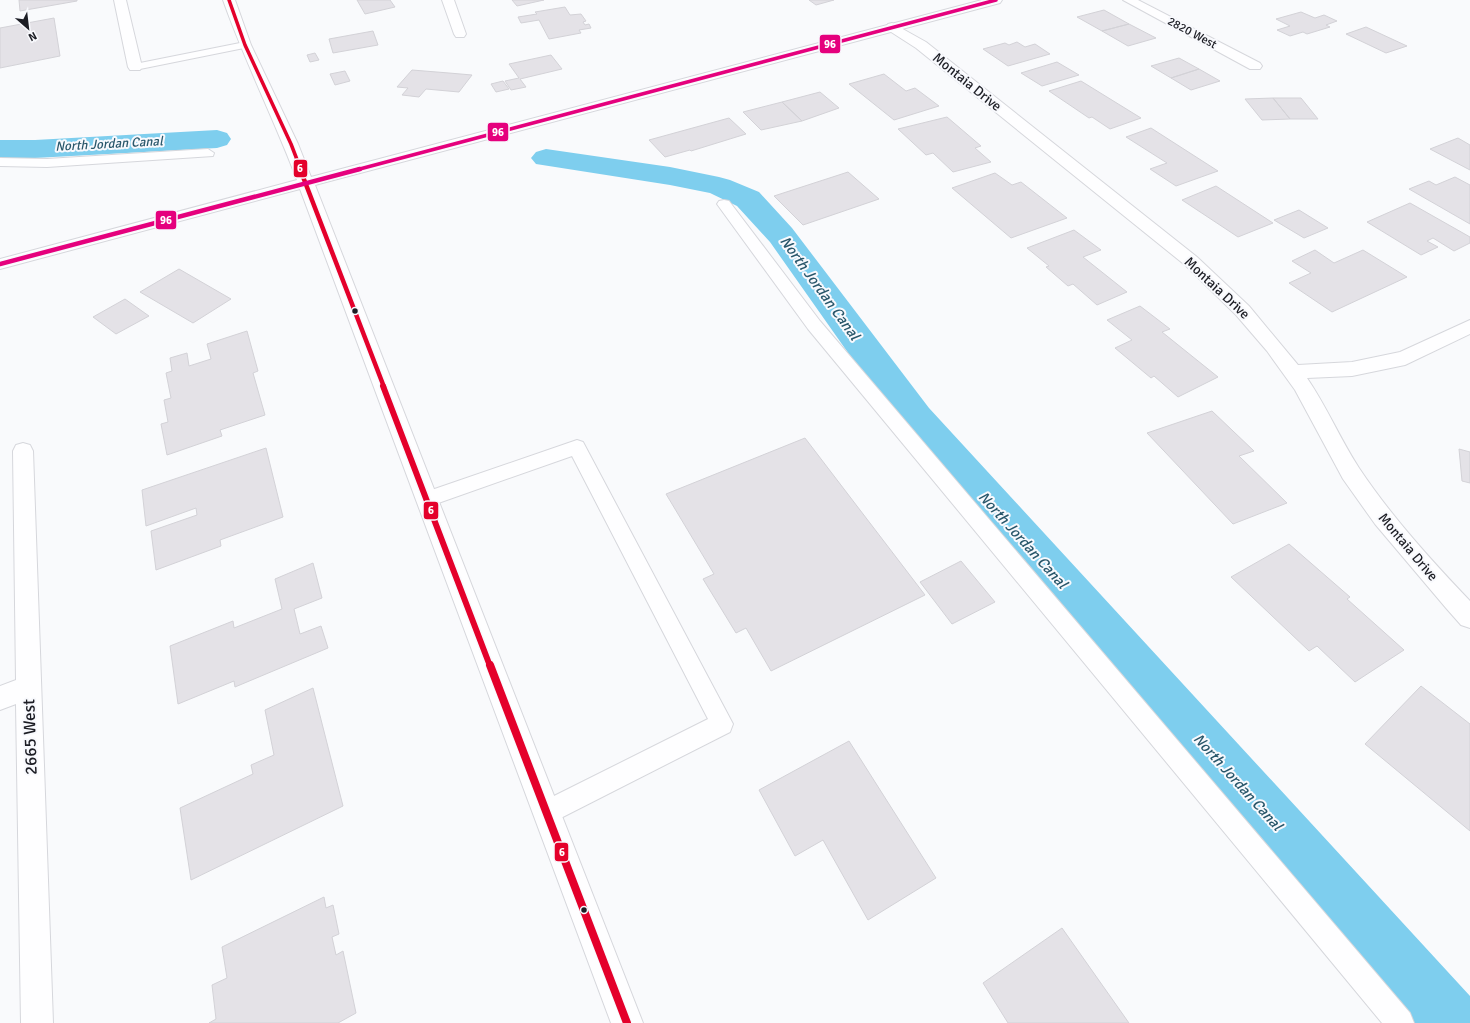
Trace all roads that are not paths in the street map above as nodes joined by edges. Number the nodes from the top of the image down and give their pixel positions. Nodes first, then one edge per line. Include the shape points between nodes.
1 (120, 0) edge
2 (229, 0) edge
3 (448, 0) edge
4 (996, 0) edge
5 (1129, 0) edge
6 (892, 27) junction
7 (460, 34) dead end
8 (245, 45) junction
9 (1255, 66) dead end
10 (135, 67) joint
11 (208, 152) dead end
12 (0, 162) edge
13 (307, 184) junction
14 (724, 204) dead end
15 (0, 264) edge
16 (1470, 326) edge
17 (1293, 372) junction
18 (24, 451) dead end
19 (427, 499) junction
20 (1470, 616) edge
21 (28, 687) junction
22 (0, 698) edge
23 (547, 813) junction
24 (37, 1023) edge
25 (627, 1023) edge
26 (1400, 1023) edge

1 - 10 main road
2 - 8 main road
3 - 7 main road
4 - 6 main road
5 - 9 main road, 2820 West
6 - 13 main road
6 - 17 main road, Montaia Drive via 921,46 1190,261 1247,315
8 - 10 lane
8 - 13 main road
11 - 12 lane via 47,163
13 - 15 main road
13 - 19 main road
14 - 26 lane via 814,325
16 - 17 main road via 1404,358 1352,369
17 - 20 main road, Montaia Drive via 1356,481 1386,524 1425,570
18 - 21 main road, 2665 West
19 - 23 main road
19 - 23 lane via 578,447 722,724
21 - 22 main road
21 - 24 main road, 2665 West
23 - 25 main road

